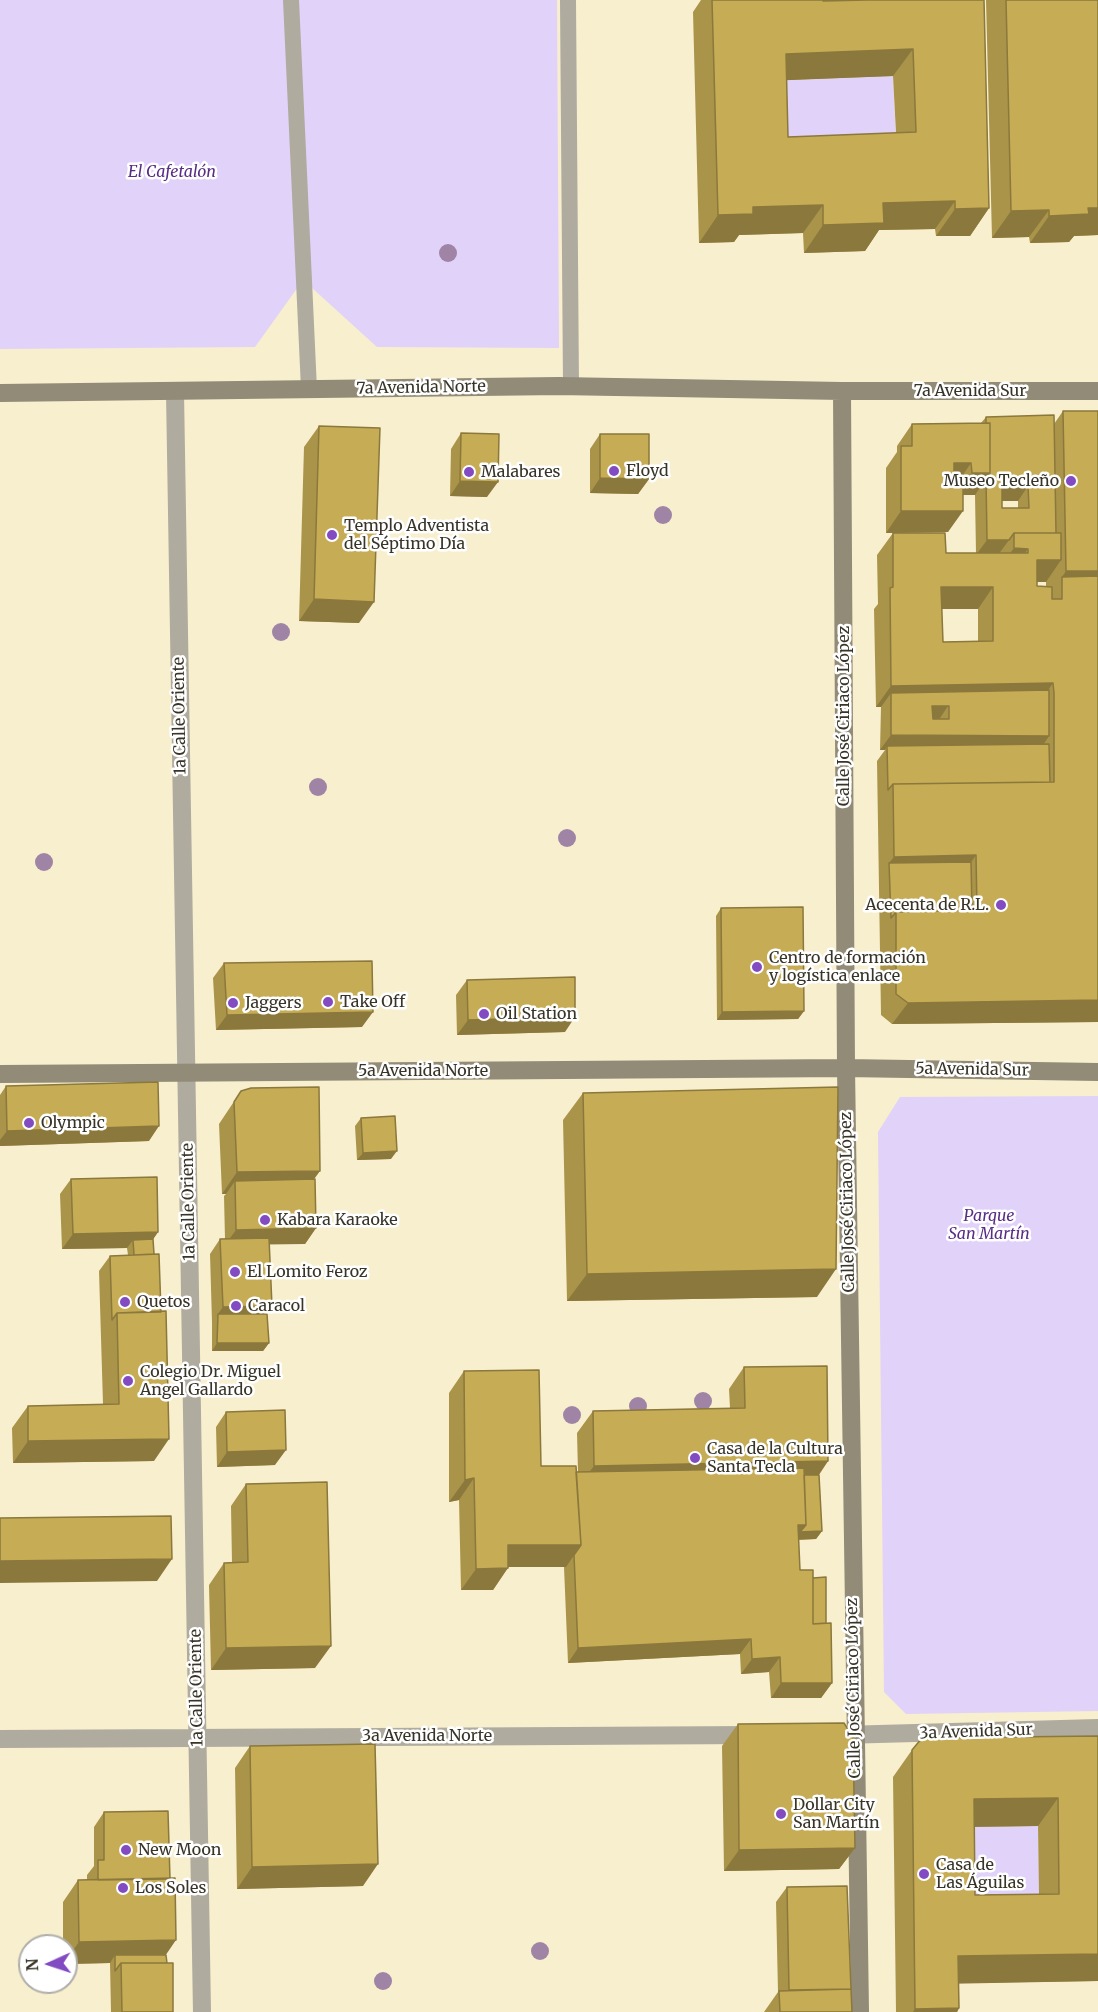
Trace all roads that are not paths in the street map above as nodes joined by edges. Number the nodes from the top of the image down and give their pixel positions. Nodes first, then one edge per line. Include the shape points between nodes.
1 (291, 0) edge
2 (568, 0) edge
3 (571, 386) junction
4 (309, 389) junction
5 (842, 391) junction
6 (1098, 391) edge
7 (175, 392) junction
8 (0, 393) edge
9 (846, 1068) junction
10 (186, 1072) junction
11 (1098, 1072) edge
12 (0, 1074) edge
13 (1098, 1728) edge
14 (771, 1735) edge
15 (818, 1735) edge
16 (854, 1735) junction
17 (198, 1737) junction
18 (0, 1739) edge
19 (202, 2012) edge
20 (860, 2012) edge

1 - 4 lane
2 - 3 lane
3 - 4 street, 7a Avenida Norte
3 - 5 street, 7a Avenida Norte
4 - 7 street, 7a Avenida Norte
5 - 6 street, 7a Avenida Sur
5 - 9 street, Calle José Ciriaco López
7 - 8 street, 7a Avenida Norte
7 - 10 street, 1a Calle Oriente
9 - 10 street, 5a Avenida Norte
9 - 11 street, 5a Avenida Sur
9 - 16 street, Calle José Ciriaco López
10 - 12 street, 5a Avenida Norte
10 - 17 street, 1a Calle Oriente
13 - 16 street, 3a Avenida Sur
14 - 17 street, 3a Avenida Norte
15 - 16 street
16 - 20 street, Calle José Ciriaco López
17 - 18 street, 3a Avenida Norte
17 - 19 street, 1a Calle Oriente

